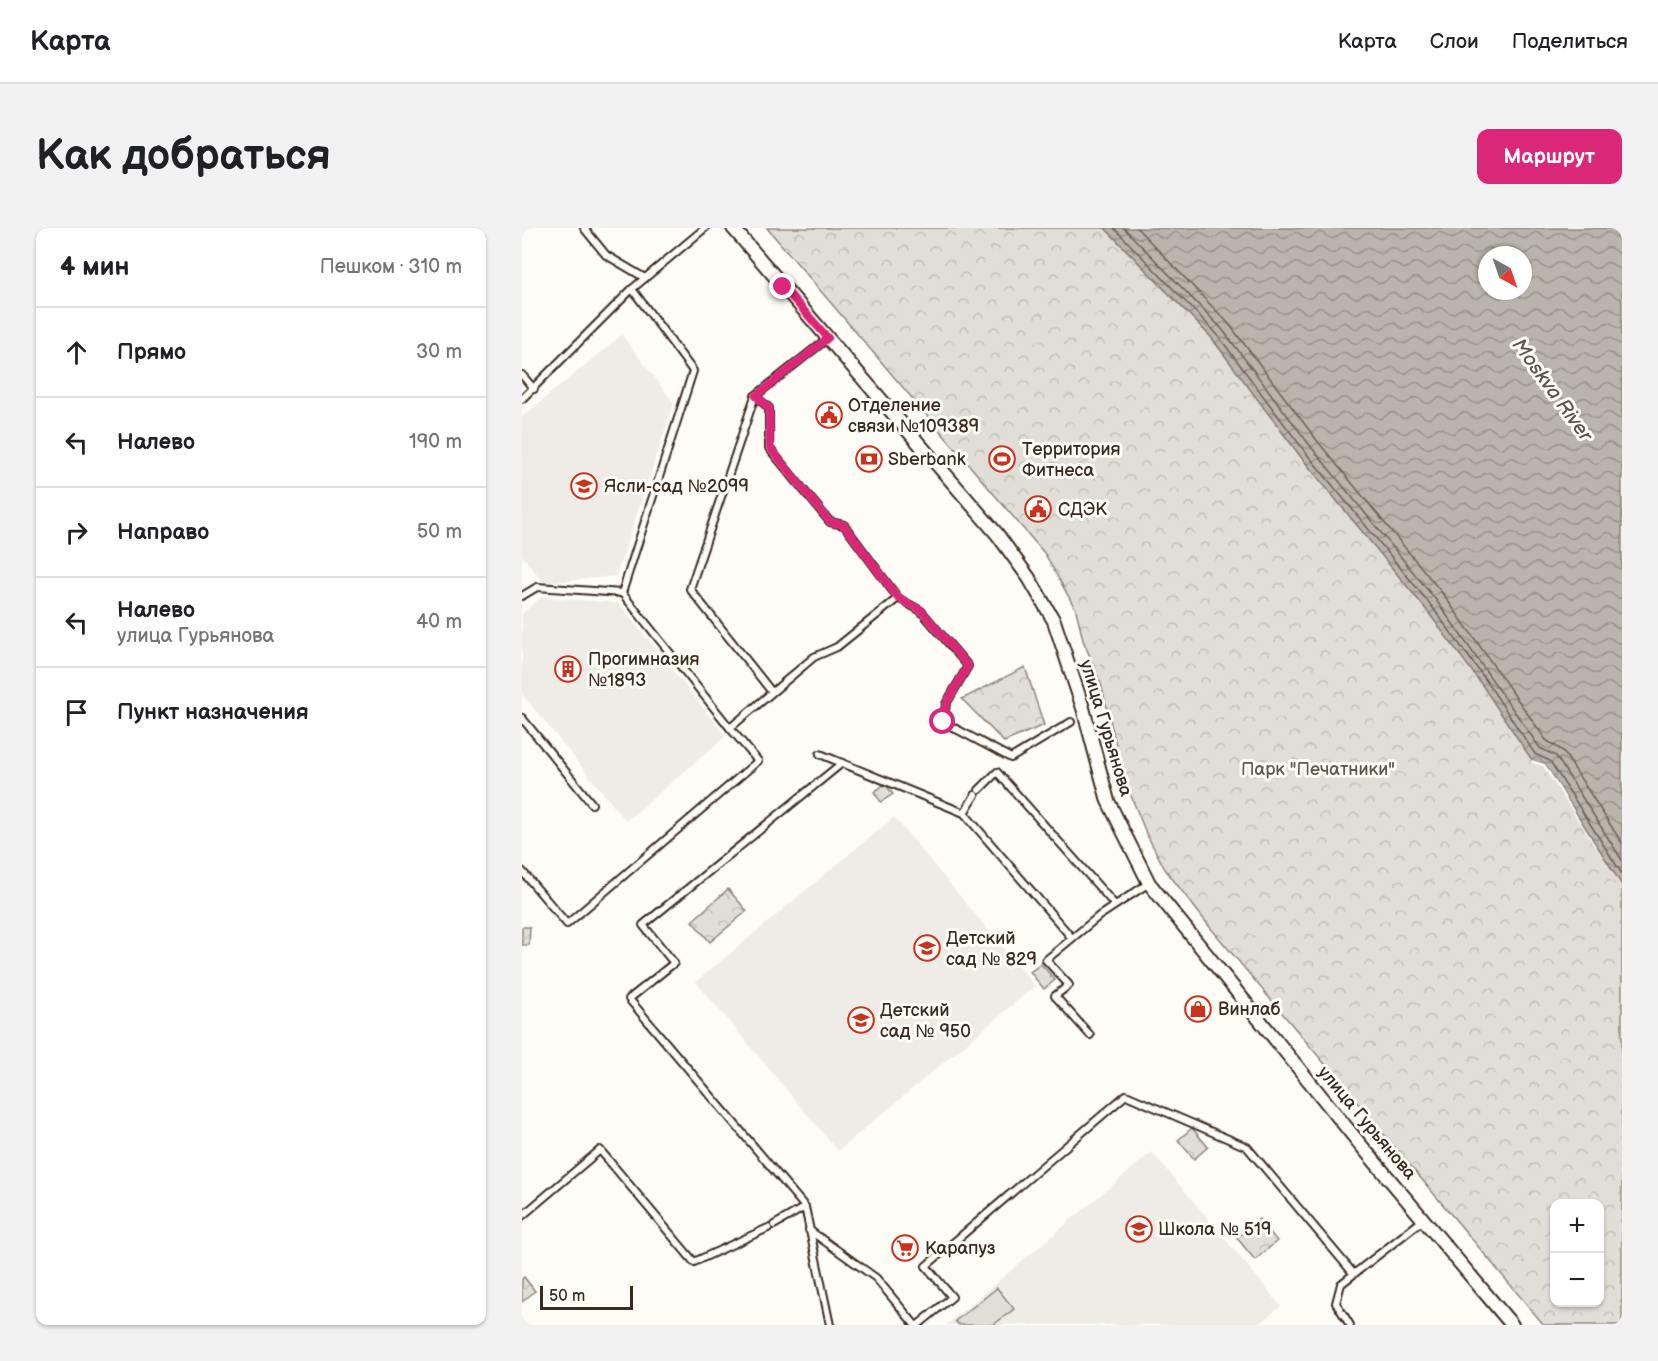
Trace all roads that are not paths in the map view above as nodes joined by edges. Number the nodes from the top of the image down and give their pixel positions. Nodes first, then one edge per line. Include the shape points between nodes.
1 (584, 228) edge
2 (705, 228) edge
3 (733, 228) edge
4 (645, 278) junction
5 (632, 289) junction
6 (828, 338) junction
7 (522, 375) edge
8 (534, 389) junction
9 (756, 396) junction
10 (522, 399) edge
11 (622, 593) junction
12 (522, 596) edge
13 (898, 598) junction
14 (771, 692) junction
15 (522, 718) edge
16 (1071, 722) dead end
17 (730, 728) junction
18 (820, 754) dead end
19 (842, 763) junction
20 (592, 804) dead end
21 (964, 813) junction
22 (522, 871) edge
23 (1149, 883) junction
24 (1115, 905) junction
25 (1072, 938) junction
26 (1090, 1035) dead end
27 (805, 1207) junction
28 (522, 1216) edge
29 (1423, 1220) junction
30 (809, 1230) junction
31 (1353, 1273) junction
32 (830, 1325) edge
33 (916, 1325) edge
34 (1350, 1325) edge
35 (1512, 1325) edge

1 - 4 lane via 606,255
2 - 4 lane
3 - 6 street, улица Гурьянова
4 - 5 lane
5 - 8 lane
5 - 11 lane via 693,370
6 - 9 lane
6 - 23 street, улица Гурьянова via 997,534 1029,578 1054,621 1108,801
7 - 8 lane
8 - 10 lane
9 - 13 lane via 769,408 770,448 830,522 844,525
9 - 14 lane via 690,589
11 - 12 lane via 537,587
11 - 17 lane
13 - 14 lane via 837,647 814,657
13 - 16 lane via 921,610 968,666 946,704 943,722 1011,758
14 - 17 lane
15 - 20 lane
17 - 22 lane via 758,761 567,924
18 - 19 lane
19 - 21 lane
19 - 27 lane via 644,925 674,963 629,999
21 - 24 lane via 997,772
21 - 25 lane
23 - 24 lane
23 - 29 street, улица Гурьянова
24 - 25 lane
25 - 26 lane via 1046,960 1069,985 1055,996
27 - 28 lane via 694,1262 600,1150
27 - 30 lane
29 - 31 lane
29 - 35 street, улица Гурьянова
30 - 32 lane
30 - 33 lane via 869,1272
31 - 33 lane via 1247,1147 1126,1095 926,1266 952,1297
31 - 34 lane via 1341,1284 1336,1303

